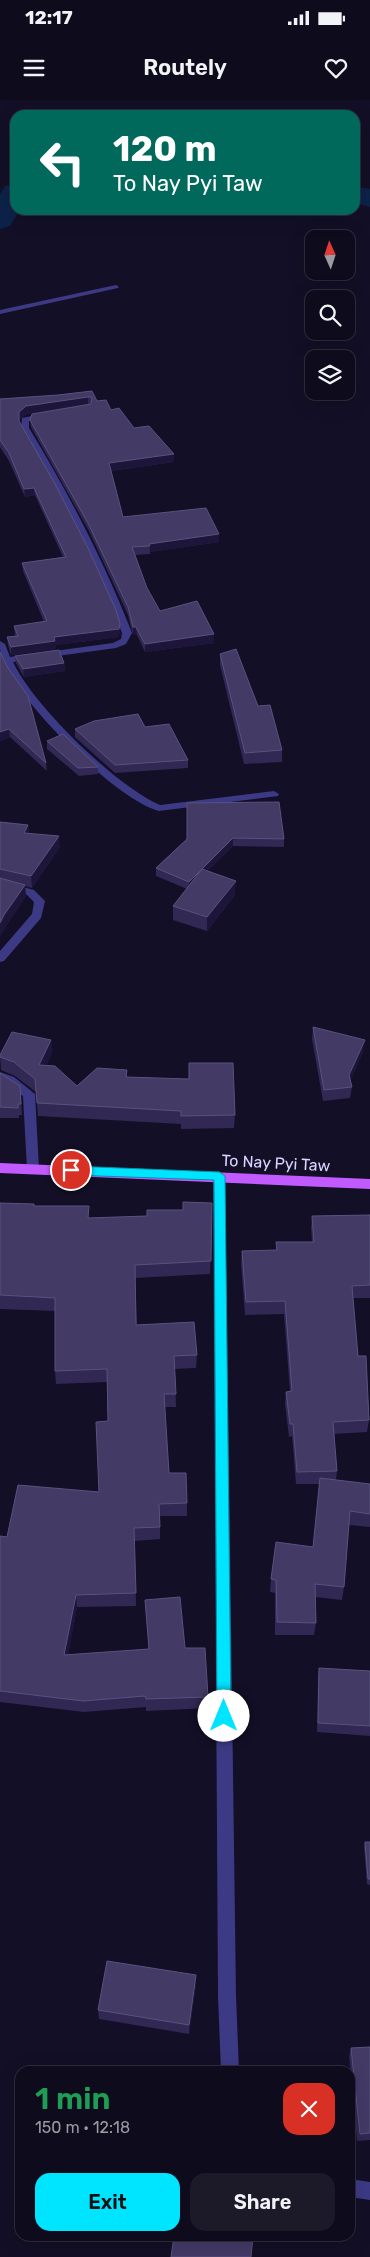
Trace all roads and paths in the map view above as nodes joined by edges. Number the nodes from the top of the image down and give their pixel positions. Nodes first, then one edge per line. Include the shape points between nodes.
1 (116, 287) dead end
2 (0, 312) edge
3 (59, 413) edge
4 (0, 644) edge
5 (8, 660) junction
6 (274, 794) dead end
7 (0, 884) edge
8 (0, 958) edge
9 (0, 1076) edge
10 (0, 1168) edge
11 (33, 1169) junction
12 (219, 1176) junction
13 (370, 1184) edge
14 (230, 2066) edge
15 (355, 2189) edge
16 (370, 2191) edge

1 - 2 street
3 - 5 street via 25,420 25,428 55,478 100,567 127,633 126,640 113,646
4 - 5 street
5 - 6 street via 18,680 66,736 149,806 159,808
7 - 8 street via 30,892 40,901 36,915
9 - 11 street via 29,1094
10 - 11 main road, To Nay Pyi Taw
11 - 12 main road, To Nay Pyi Taw
12 - 13 main road, To Nay Pyi Taw
12 - 14 street
15 - 16 street

